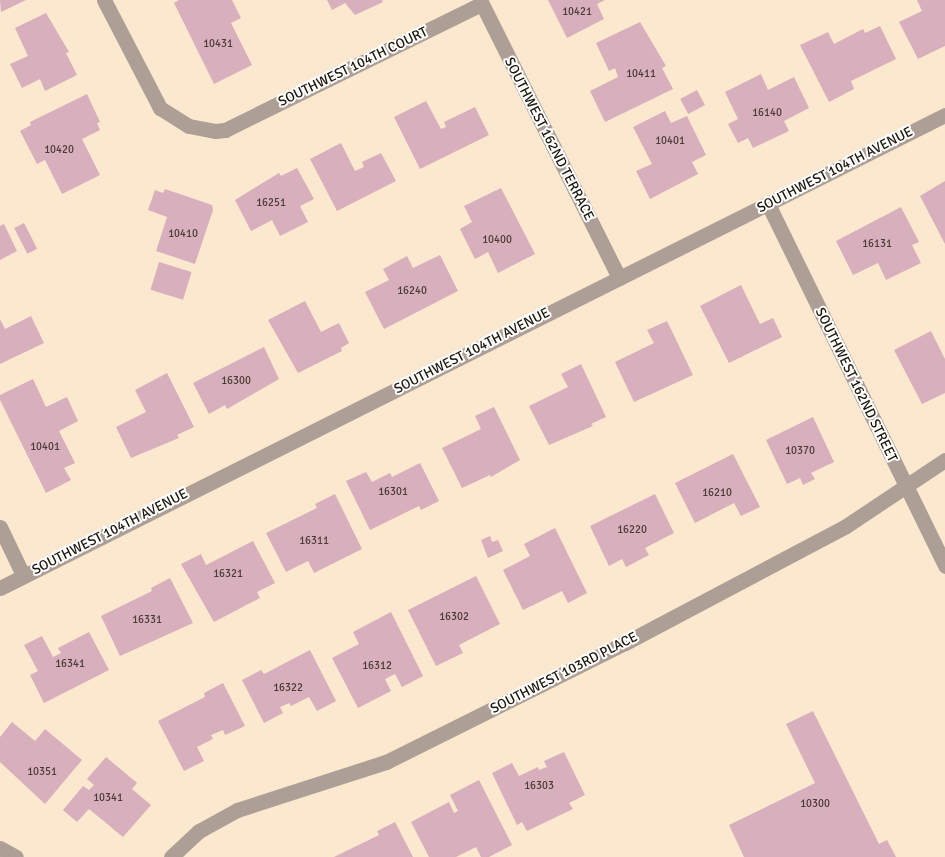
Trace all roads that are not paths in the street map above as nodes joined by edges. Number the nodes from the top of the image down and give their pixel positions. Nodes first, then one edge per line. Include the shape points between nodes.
1 (104, 0) edge
2 (481, 2) edge
3 (945, 115) edge
4 (768, 204) junction
5 (619, 278) junction
6 (945, 460) edge
7 (906, 488) junction
8 (0, 526) edge
9 (945, 566) edge
10 (23, 575) junction
11 (0, 588) edge
12 (0, 848) edge
13 (16, 857) edge
14 (171, 857) edge

1 - 2 street, SOUTHWEST 104TH COURT via 160,108 189,126 225,130
2 - 5 street, SOUTHWEST 162ND TERRACE
3 - 4 street, SOUTHWEST 104TH AVENUE
4 - 5 street, SOUTHWEST 104TH AVENUE
4 - 7 street, SOUTHWEST 162ND STREET
5 - 10 street, SOUTHWEST 104TH AVENUE
6 - 7 street, SOUTHWEST 103RD PLACE
7 - 9 street, SOUTHWEST 162ND STREET
7 - 14 street, SOUTHWEST 103RD PLACE via 846,526 625,644 386,762 255,802 212,822
8 - 10 street
10 - 11 street, SOUTHWEST 104TH AVENUE
12 - 13 street

